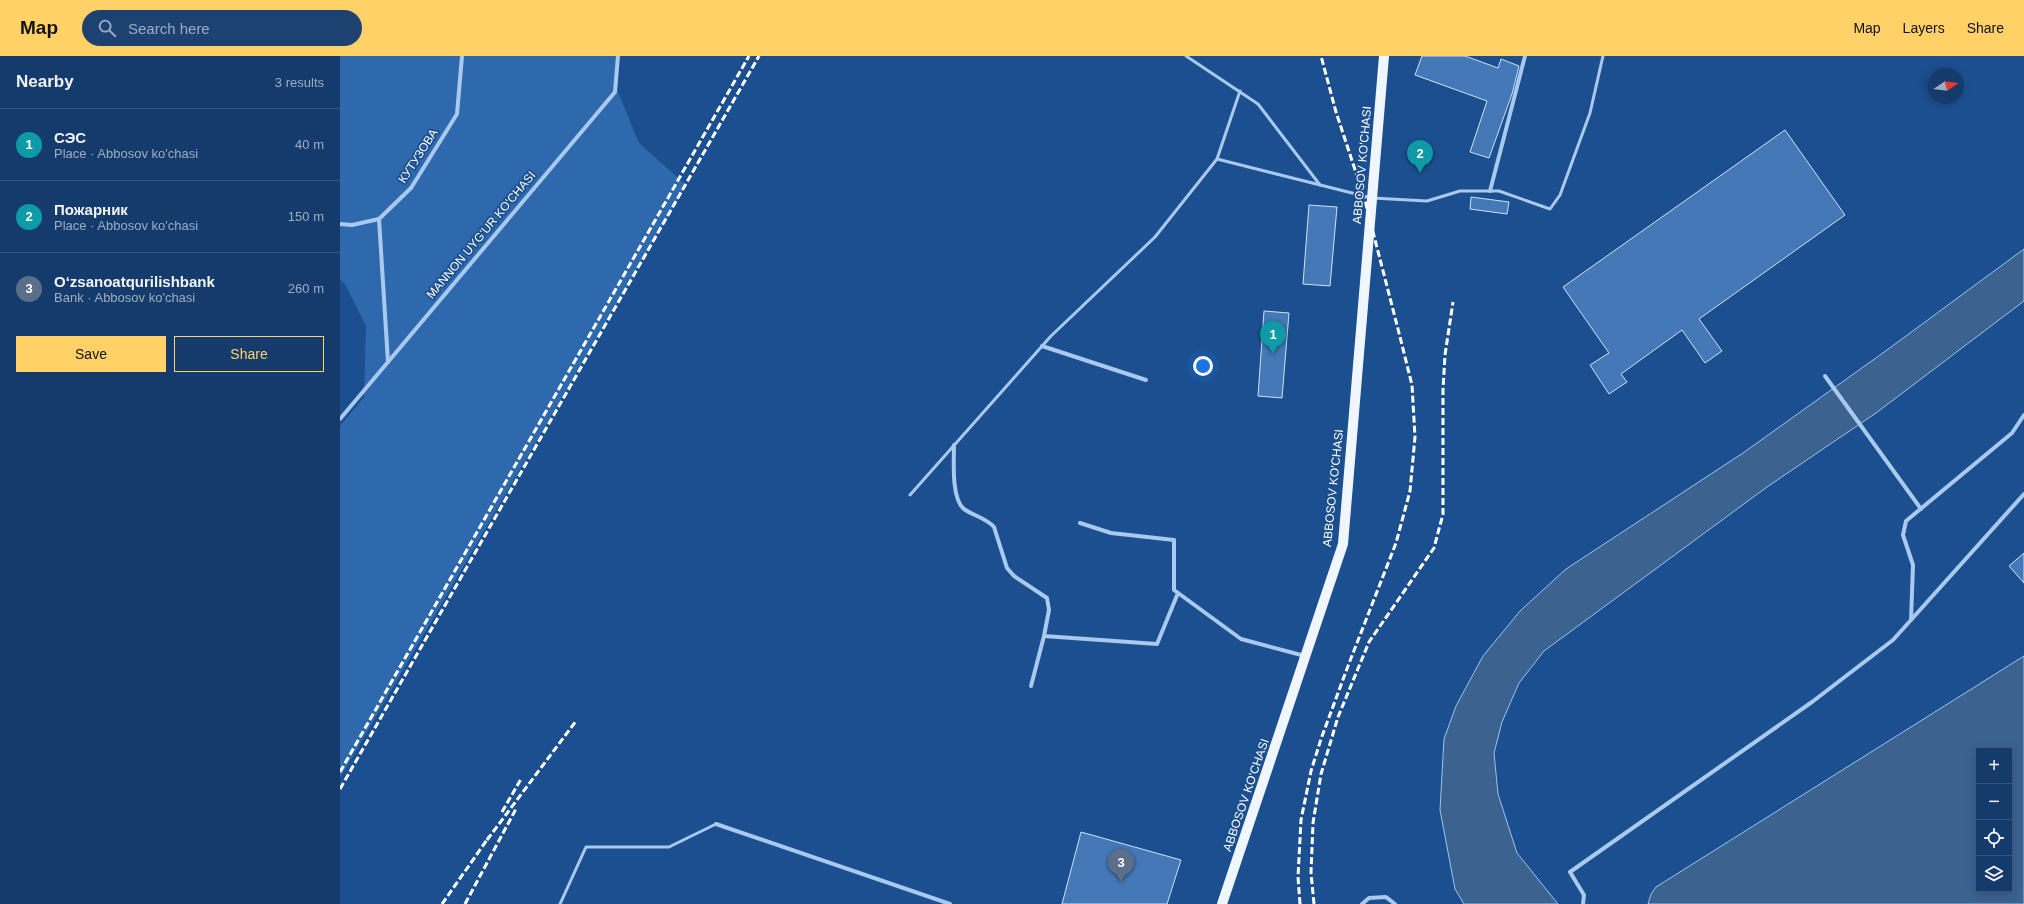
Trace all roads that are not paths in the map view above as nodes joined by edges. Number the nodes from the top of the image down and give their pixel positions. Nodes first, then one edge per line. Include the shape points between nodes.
1 (462, 56) edge
2 (618, 56) edge
3 (1186, 56) edge
4 (1384, 56) edge
5 (1525, 56) edge
6 (1603, 56) edge
7 (1240, 91) junction
8 (1217, 159) junction
9 (1320, 185) junction
10 (1490, 191) junction
11 (1372, 198) junction
12 (379, 219) junction
13 (340, 224) edge
14 (1042, 346) junction
15 (388, 362) junction
16 (1825, 376) dead end
17 (1146, 380) dead end
18 (2024, 415) edge
19 (340, 419) edge
20 (954, 445) junction
21 (2024, 494) edge
22 (910, 495) dead end
23 (1921, 509) junction
24 (1080, 523) dead end
25 (1178, 593) junction
26 (1911, 620) junction
27 (1044, 636) junction
28 (1306, 656) junction
29 (1031, 686) dead end
30 (716, 824) joint
31 (560, 904) edge
32 (950, 904) edge
33 (1222, 904) edge
34 (1362, 904) edge
35 (1395, 904) edge
36 (1583, 904) edge

1 - 12 street, КУТУЗОВА via 457,114 411,188
2 - 15 street, MANNON UYG'UR KO'CHASI via 615,92
3 - 7 lane
4 - 11 main road, ABBOSOV KO'CHASI
5 - 10 street
6 - 10 lane via 1590,113 1560,195 1550,209 1499,190
7 - 8 lane
7 - 9 lane via 1258,104
8 - 9 lane
8 - 14 lane via 1155,237
9 - 11 lane
10 - 11 lane via 1460,191 1427,201
11 - 28 main road, ABBOSOV KO'CHASI via 1343,544
12 - 13 street via 352,225
12 - 15 street
14 - 17 street
14 - 20 lane
15 - 19 street, MANNON UYG'UR KO'CHASI
16 - 23 street
18 - 23 street via 2012,433
20 - 22 lane
20 - 27 street via 954,478 959,502 994,527 1007,568 1014,576 1047,598 1049,610
21 - 26 street
23 - 26 street via 1906,521 1903,535 1913,565
24 - 25 street via 1110,533 1174,540 1174,590
25 - 27 street via 1157,644
25 - 28 street via 1241,639
26 - 36 street via 1893,640 1812,702 1570,872 1584,895
27 - 29 street
28 - 33 main road, ABBOSOV KO'CHASI
30 - 31 lane via 669,847 586,847
30 - 32 street
34 - 35 street via 1369,898 1386,897

